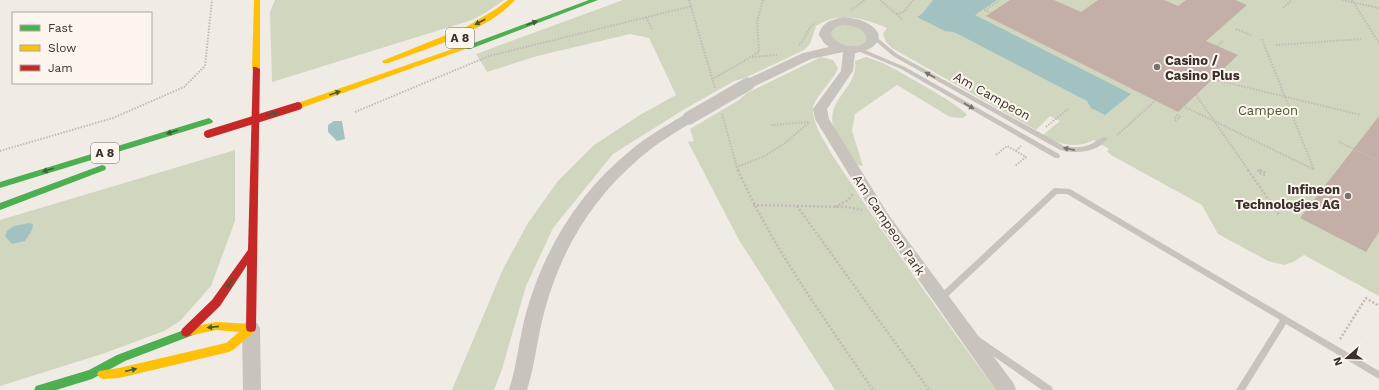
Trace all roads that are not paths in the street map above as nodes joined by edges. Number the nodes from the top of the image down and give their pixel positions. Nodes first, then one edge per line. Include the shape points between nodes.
1 (257, 0) edge
2 (512, 0) edge
3 (595, 0) edge
4 (490, 27) dead end
5 (874, 37) junction
6 (825, 38) junction
7 (850, 49) junction
8 (824, 53) junction
9 (807, 56) junction
10 (847, 71) junction
11 (268, 102) dead end
12 (246, 109) dead end
13 (213, 119) dead end
14 (205, 136) dead end
15 (1105, 139) dead end
16 (1057, 156) dead end
17 (0, 184) edge
18 (0, 199) edge
19 (0, 207) edge
20 (252, 251) junction
21 (940, 299) junction
22 (1285, 319) junction
23 (251, 328) junction
24 (962, 329) junction
25 (186, 332) junction
26 (92, 374) junction
27 (1379, 375) edge
28 (40, 390) edge
29 (252, 390) edge
30 (518, 390) edge
31 (1007, 390) edge
32 (1049, 390) edge
33 (1240, 390) edge

1 - 20 main road
2 -> 4 main road, A 8 via 505,8 481,21 376,65
14 -> 3 main road, A 8, bridge via 442,56
5 - 6 street via 865,26 843,21 830,25 824,33
5 - 7 street via 868,47
15 -> 5 lane, Am Campeon via 1082,151 1062,148 895,54
6 - 7 street via 830,44
6 - 9 street
7 - 8 street
7 - 10 street
7 -> 16 lane, Am Campeon via 903,68
8 - 9 street
8 - 10 street via 838,57
9 - 30 street, bridge via 748,84 689,118 637,152 597,189 561,242 547,273 535,314 525,372
10 - 21 street, Am Campeon Park via 820,109 815,121 860,181
11 - 12 main road
13 -> 17 main road, A 8
18 - 19 main road, A 8 via 109,165
20 - 23 main road
20 -> 25 main road via 216,303
21 - 22 lane via 1055,191 1068,191
21 - 24 street, Am Campeon Park
22 - 27 lane
22 - 33 lane
23 -> 25 main road via 216,326
26 -> 23 main road via 119,373 229,347
23 - 29 street
24 - 31 street, Am Campeon Park
24 - 32 lane
25 - 26 main road via 121,358
26 - 28 main road

